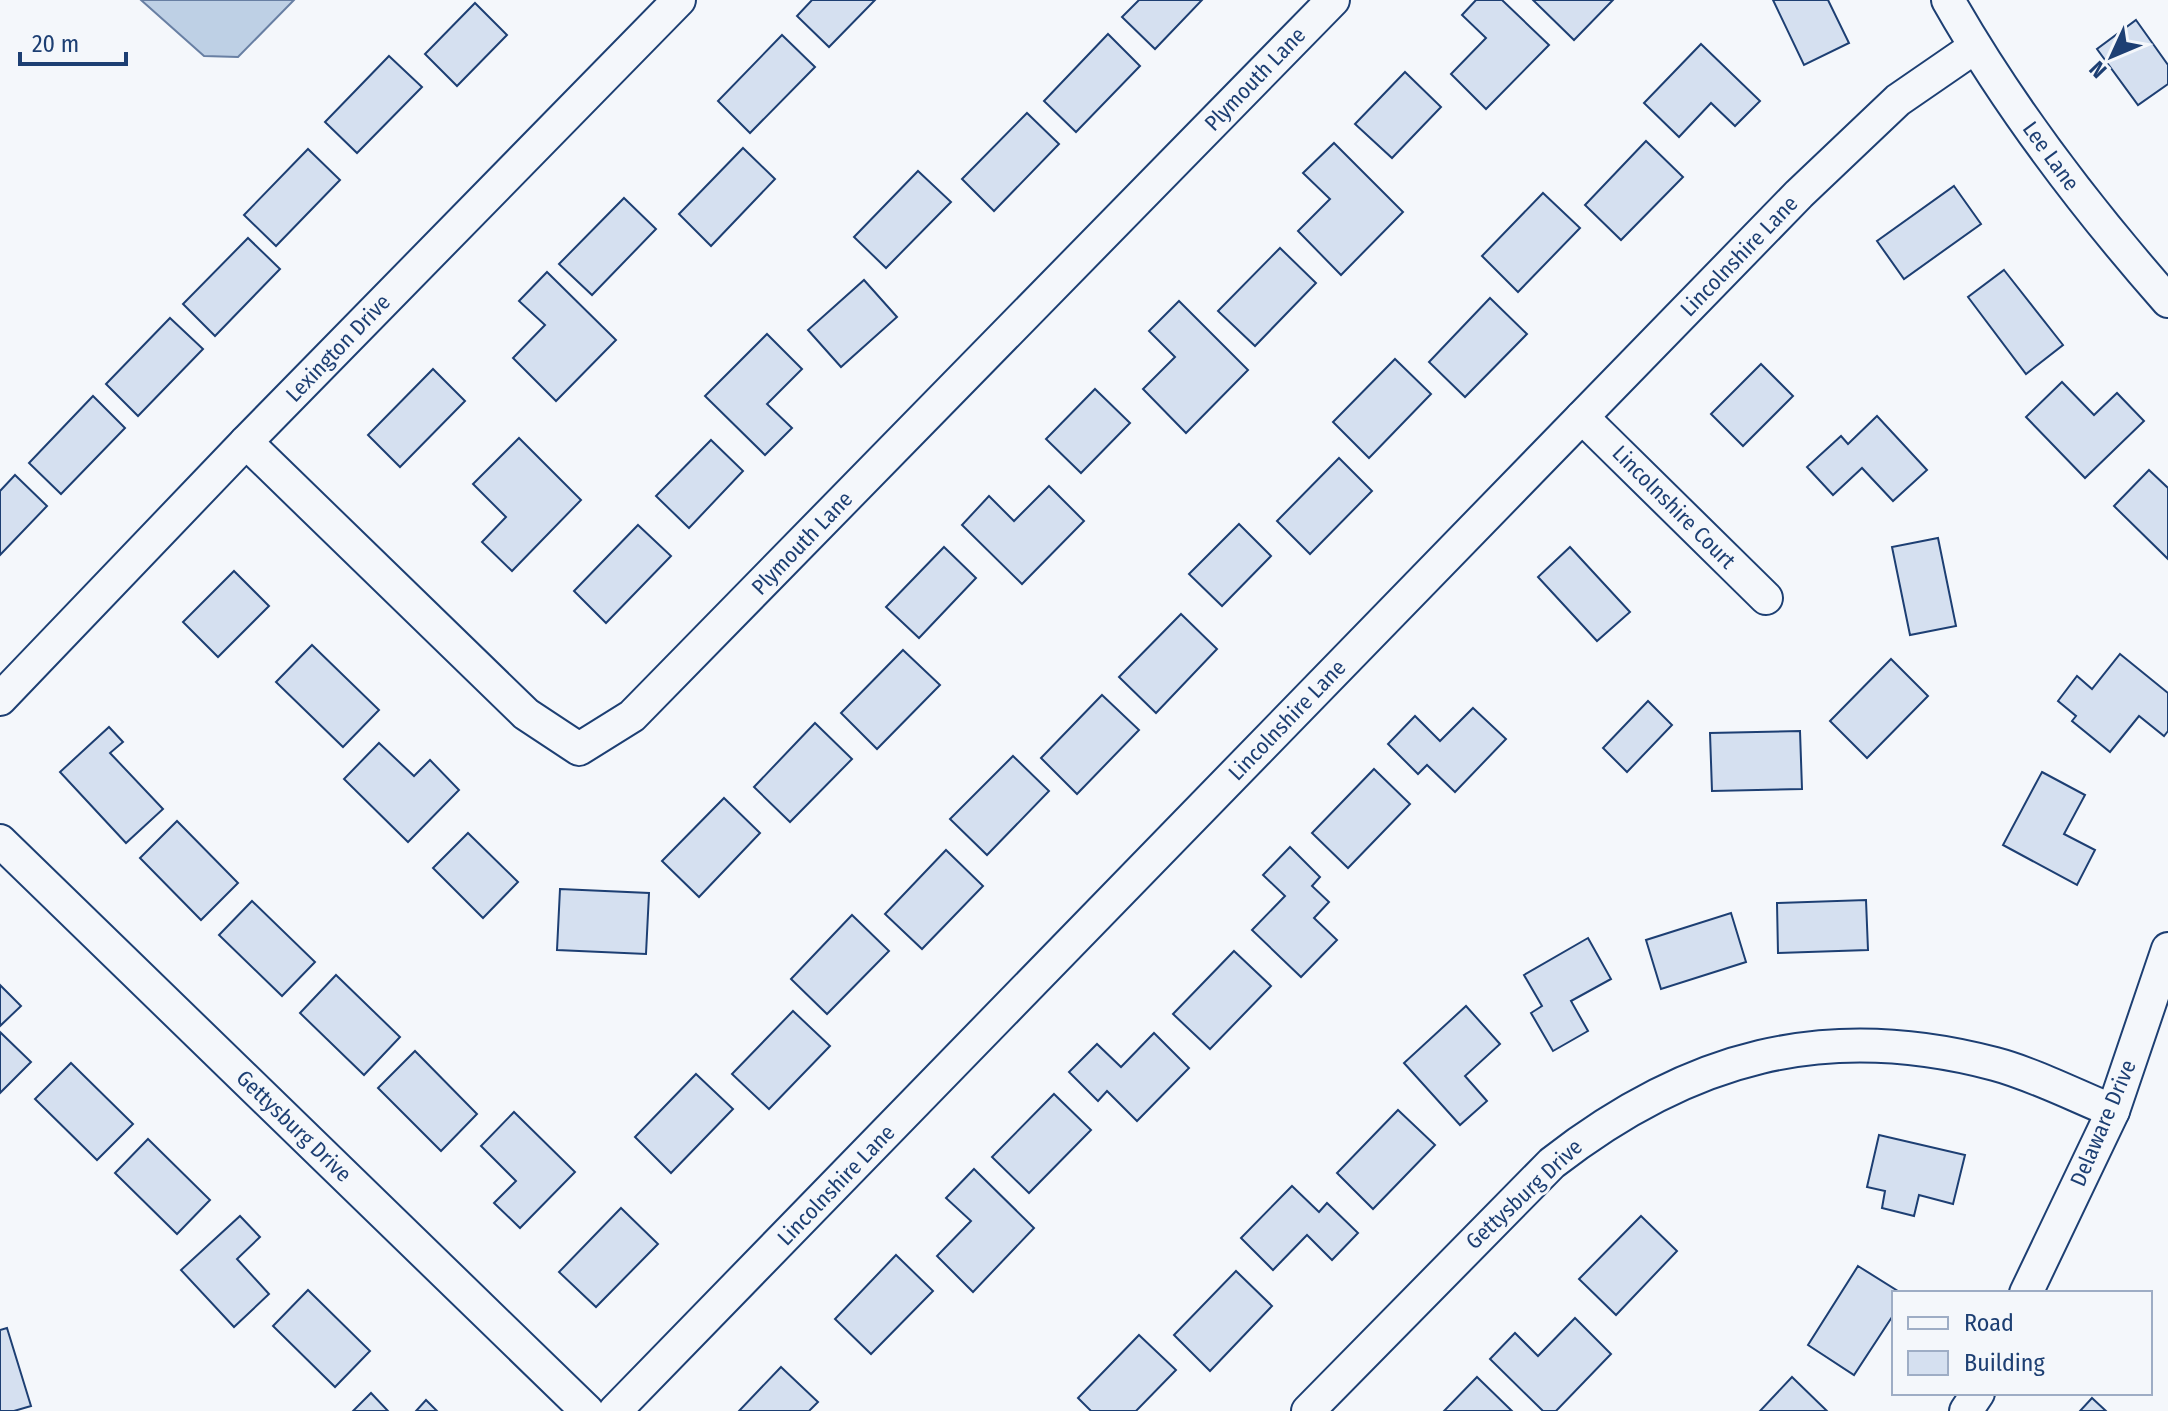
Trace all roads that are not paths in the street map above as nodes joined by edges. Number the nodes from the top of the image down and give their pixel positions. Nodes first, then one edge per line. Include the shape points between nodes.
1 (679, 0) edge
2 (1333, 0) edge
3 (1948, 0) edge
4 (1975, 47) junction
5 (2168, 301) edge
6 (1582, 417) junction
7 (246, 442) junction
8 (1766, 598) dead end
9 (0, 699) edge
10 (0, 841) edge
11 (2168, 949) edge
12 (2113, 1111) junction
13 (2027, 1291) edge
14 (587, 1411) edge
15 (615, 1411) edge
16 (1308, 1411) edge

1 - 7 street, Lexington Drive
2 - 7 street, Plymouth Lane via 632,716 579,749 526,714
3 - 4 street, Lee Lane
4 - 5 street, Lee Lane via 2070,185
4 - 6 street, Lincolnshire Lane via 1898,100 1852,142
6 - 8 street, Lincolnshire Court
6 - 15 street, Lincolnshire Lane
7 - 9 street, Lexington Drive
10 - 14 street, Gettysburg Drive
11 - 12 street, Delaware Drive
12 - 13 street, Delaware Drive
12 - 16 street, Gettysburg Drive via 1996,1064 1921,1050 1864,1045 1778,1053 1701,1074 1596,1128 1552,1163

